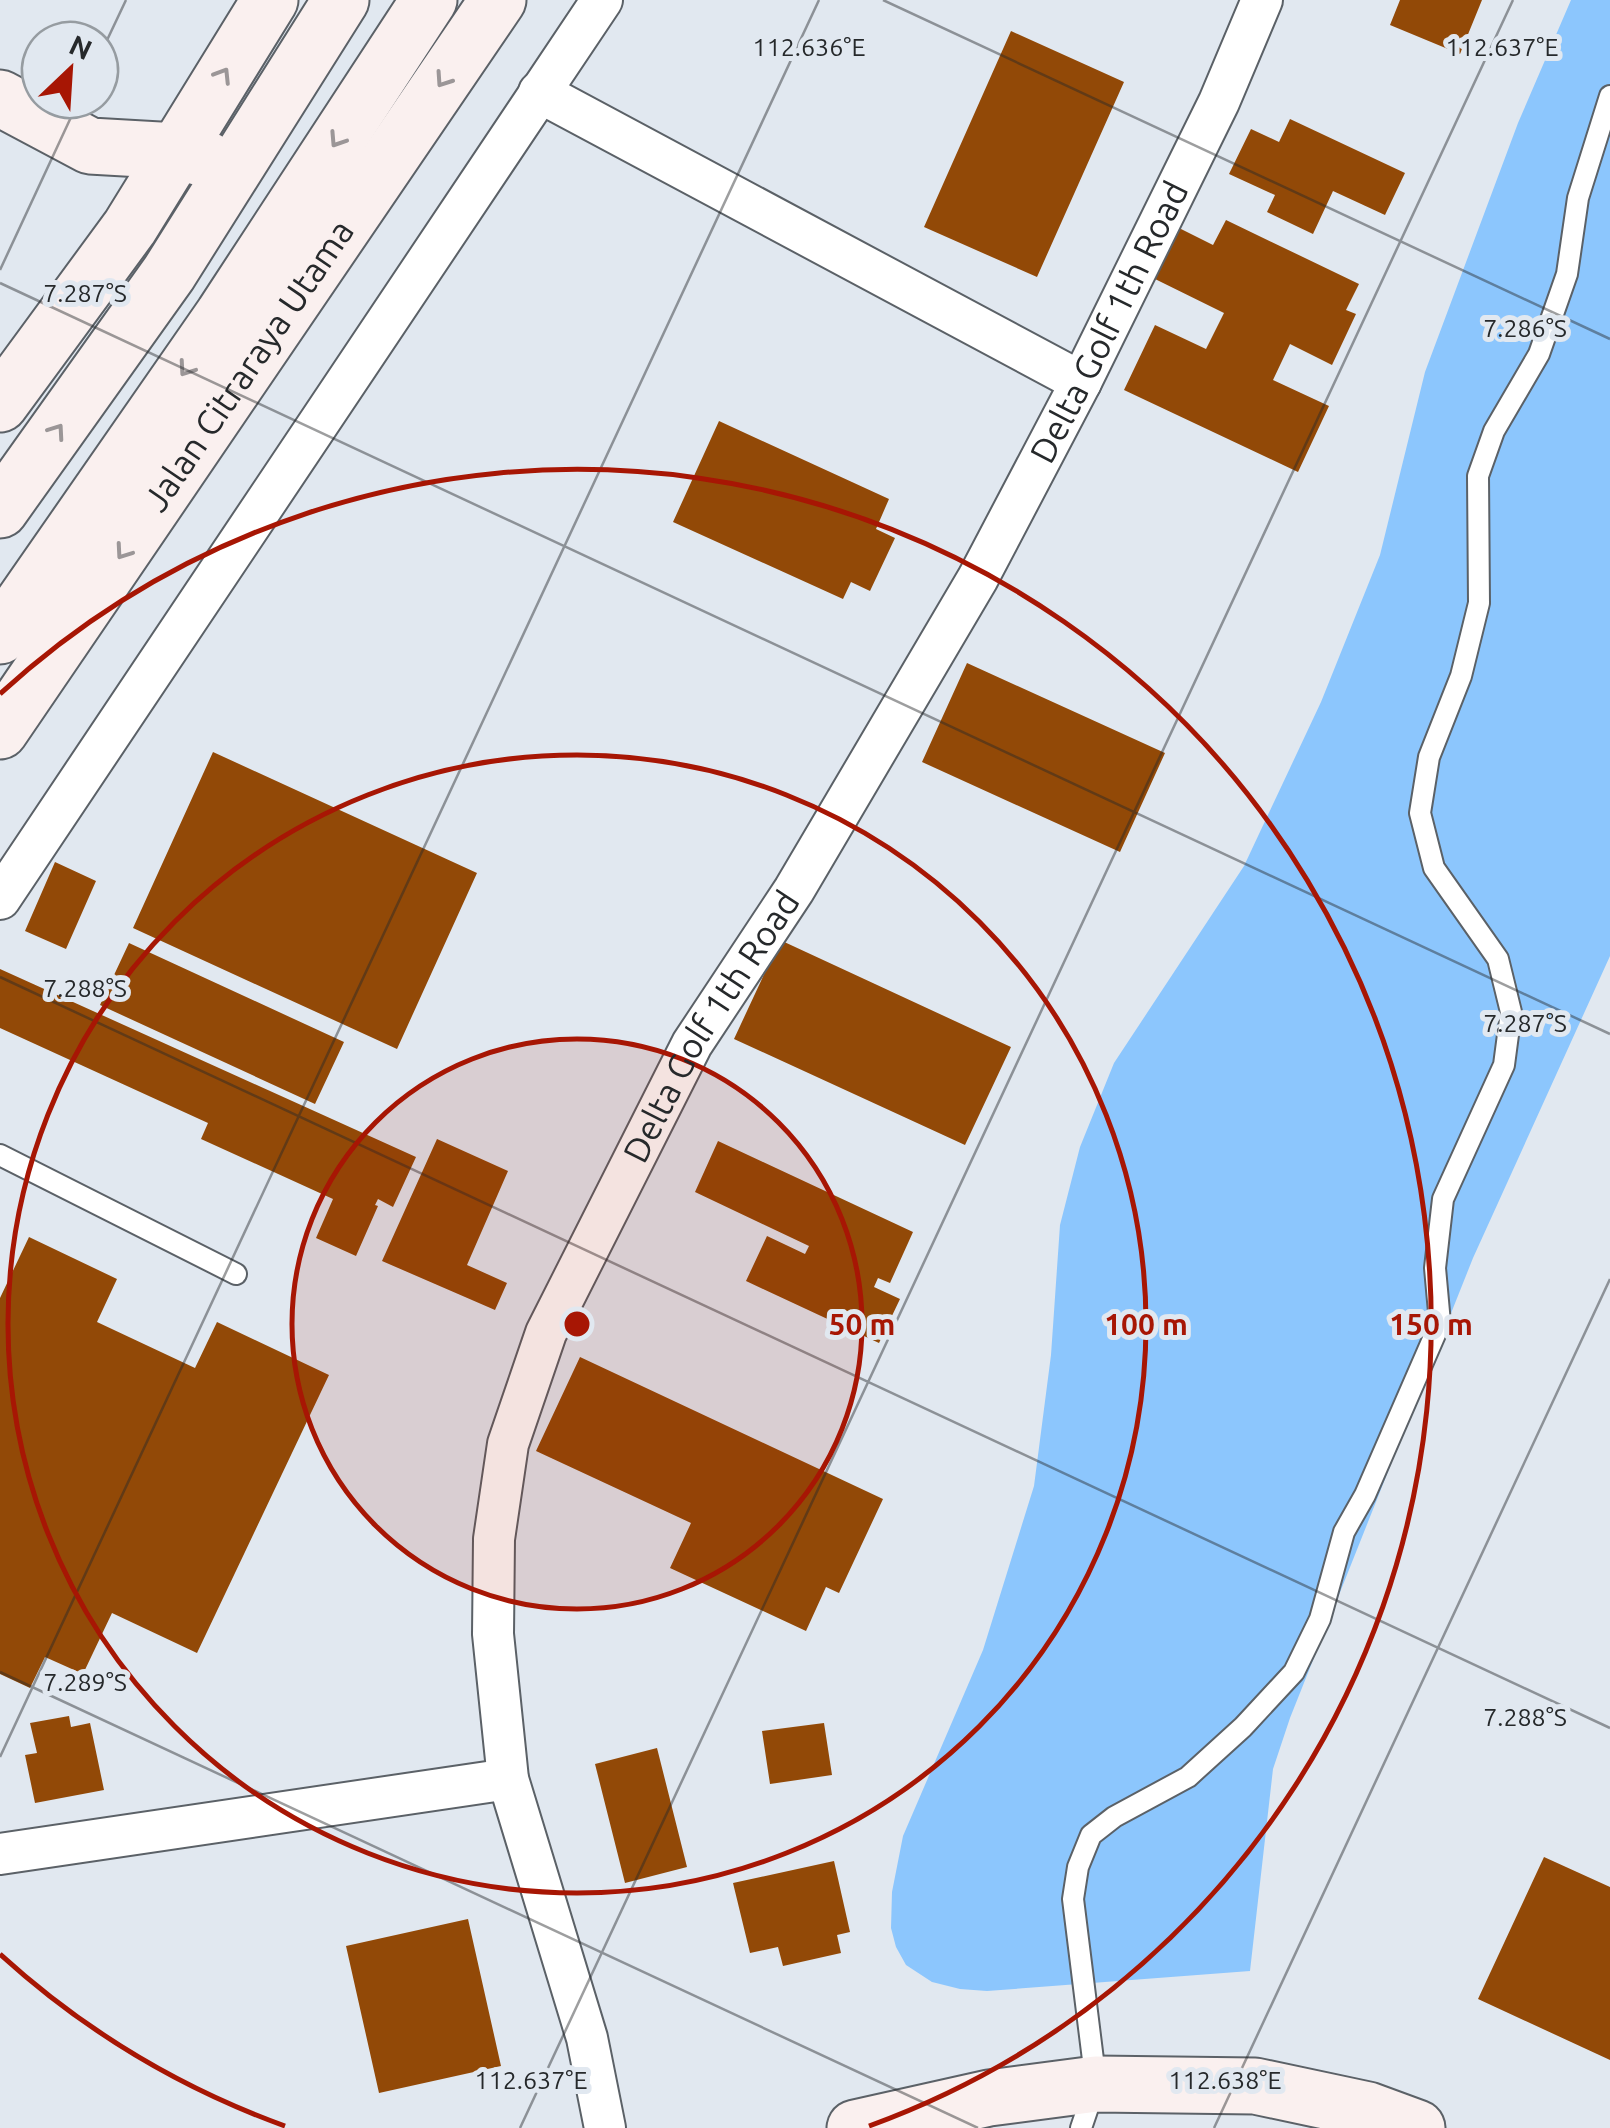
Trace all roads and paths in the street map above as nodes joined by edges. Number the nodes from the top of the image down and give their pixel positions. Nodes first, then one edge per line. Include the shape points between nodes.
1 (270, 0) edge
2 (341, 0) edge
3 (430, 0) edge
4 (498, 0) edge
5 (602, 0) edge
6 (1262, 0) edge
7 (539, 92) junction
8 (1610, 96) edge
9 (0, 98) edge
10 (90, 146) junction
11 (177, 151) junction
12 (234, 168) junction
13 (320, 214) junction
14 (130, 226) junction
15 (169, 273) junction
16 (245, 330) junction
17 (1082, 382) junction
18 (0, 404) edge
19 (0, 510) edge
20 (0, 636) edge
21 (0, 731) edge
22 (0, 899) edge
23 (1, 1157) edge
24 (236, 1274) dead end
25 (508, 1780) junction
26 (0, 1854) edge
27 (1088, 2106) edge
28 (605, 2128) edge
29 (855, 2128) edge
30 (1417, 2128) edge

11 -> 1 street
2 - 12 street
3 -> 13 street, Jalan Citraraya Utama
4 -> 13 street, Jalan Citraraya Utama
5 - 7 street
6 - 17 street, Delta Golf 1th Road
7 - 17 street
7 - 22 street
8 - 27 lane via 1578,198 1567,274 1539,354 1494,432 1478,476 1479,603 1461,676 1429,757 1420,813 1434,868 1498,959 1511,1012 1504,1065 1443,1200 1435,1268 1440,1323 1344,1532 1320,1619 1294,1672 1188,1777 1091,1836 1073,1899
9 - 10 street
10 - 11 street
10 - 14 street
11 - 12 street
11 - 14 street
12 - 13 street
12 - 15 street
13 - 16 street, Jalan Citraraya Utama
14 - 15 street
14 - 18 street
15 - 16 street
19 -> 15 street
16 -> 20 street, Jalan Citraraya Utama
16 -> 21 street, Jalan Citraraya Utama
17 - 25 street, Delta Golf 1th Road via 978,578 813,858 692,1044 546,1333 508,1444 494,1539 493,1634
23 - 24 lane
25 - 26 street
25 - 28 street, Delta Golf 1th Road via 587,2038
27 - 29 street via 989,2098
27 - 30 street via 1255,2086 1368,2110

